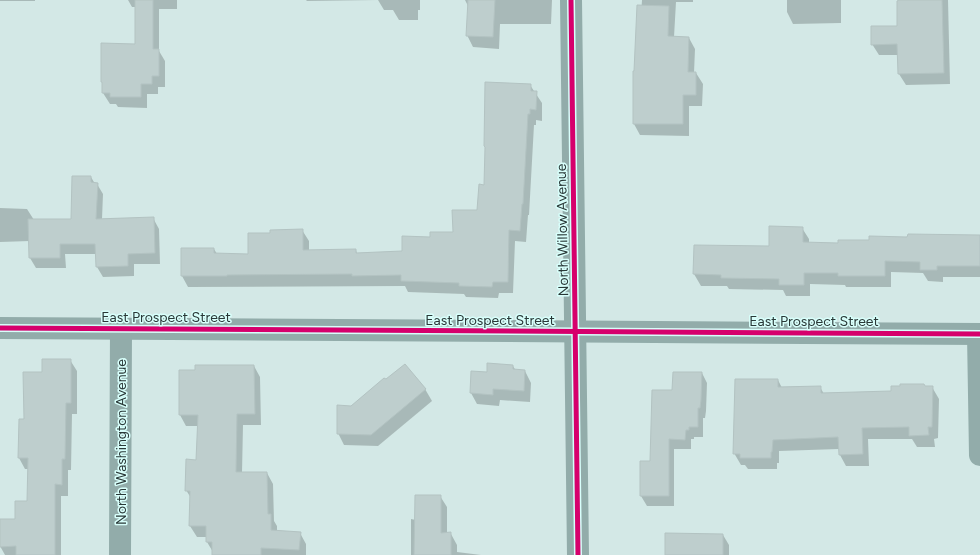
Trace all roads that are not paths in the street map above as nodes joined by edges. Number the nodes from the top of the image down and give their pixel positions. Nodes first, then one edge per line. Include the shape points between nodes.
1 (571, 0) edge
2 (0, 328) edge
3 (121, 329) junction
4 (576, 332) junction
5 (979, 334) edge
6 (980, 455) edge
7 (120, 555) edge
8 (578, 555) edge

1 - 4 street, North Willow Avenue
2 - 3 street, East Prospect Street
3 - 4 street, East Prospect Street
3 - 7 street, North Washington Avenue
4 - 5 street, East Prospect Street
4 - 8 street, North Willow Avenue
5 - 6 street

